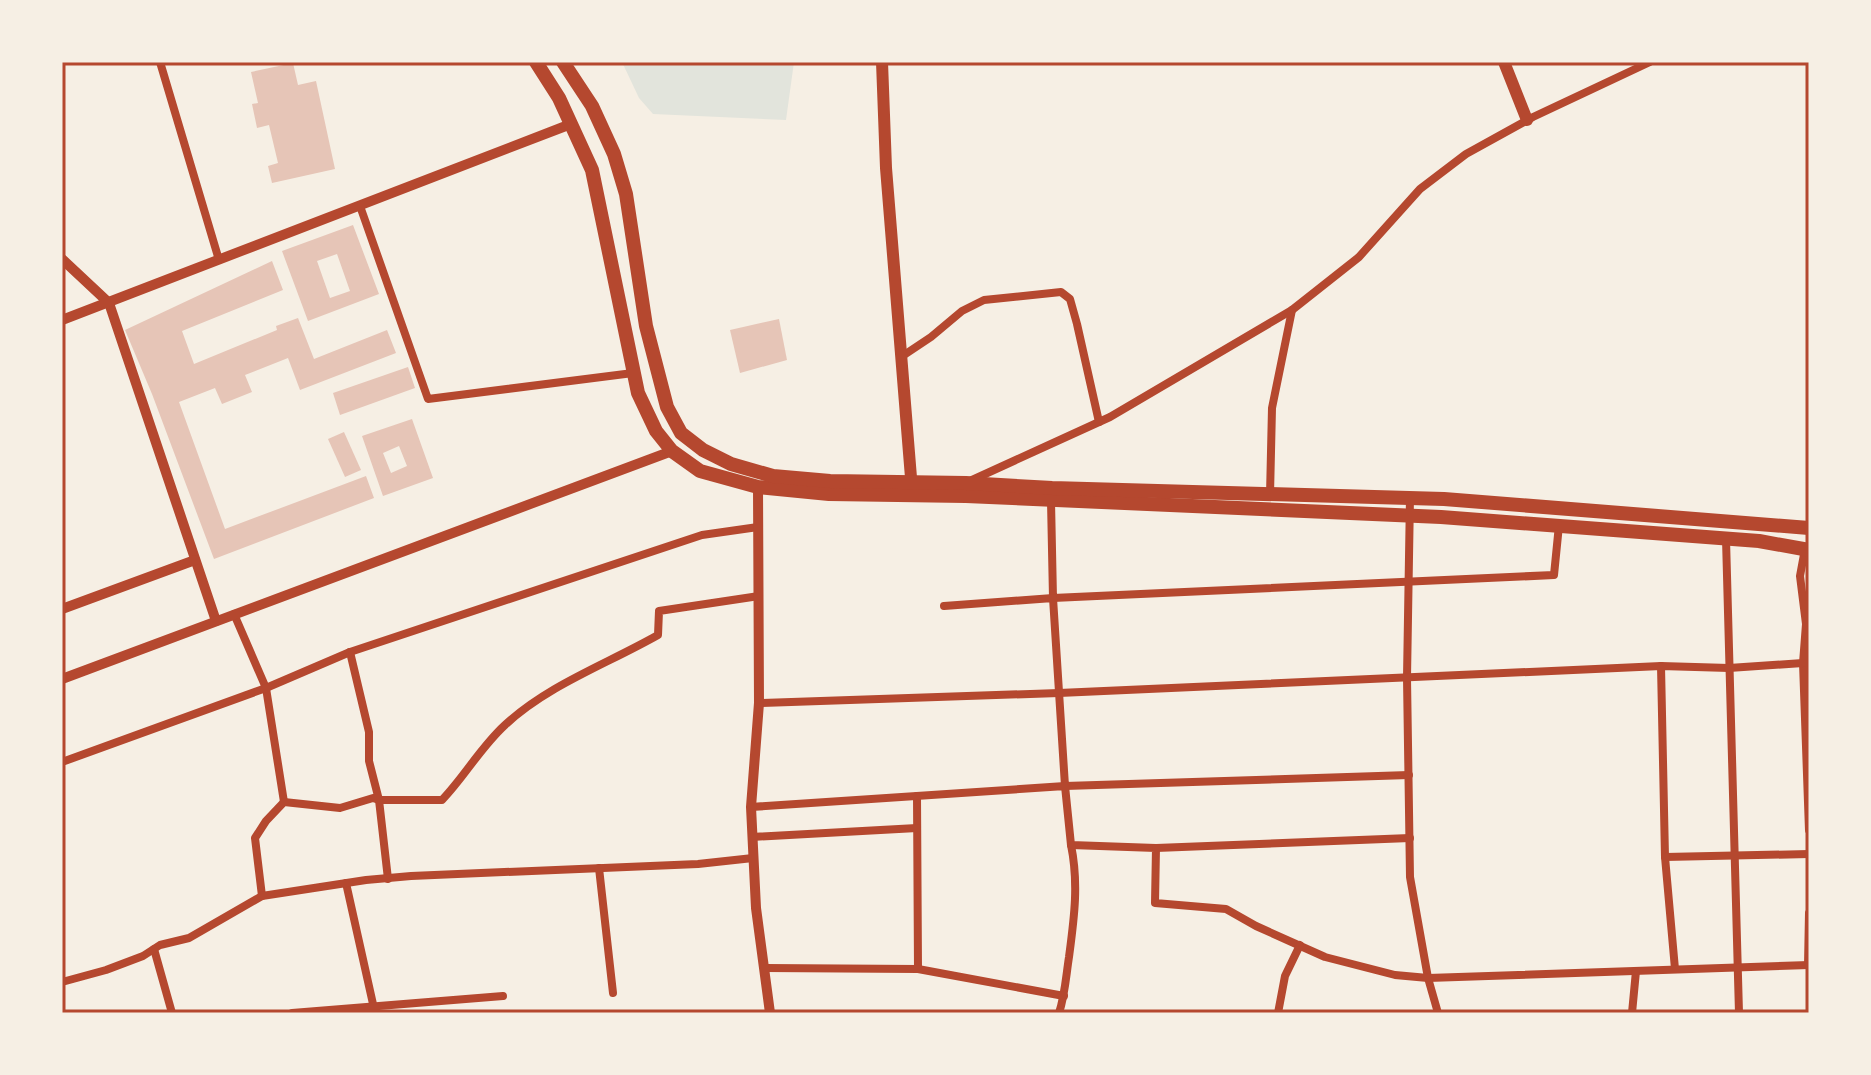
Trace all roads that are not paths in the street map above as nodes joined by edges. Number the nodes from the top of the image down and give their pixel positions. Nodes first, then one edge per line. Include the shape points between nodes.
1 (160, 62) edge
2 (536, 62) edge
3 (563, 62) edge
4 (882, 62) edge
5 (1504, 62) edge
6 (1650, 62) edge
7 (1527, 120) junction
8 (571, 124) junction
9 (360, 206) junction
10 (62, 259) edge
11 (219, 260) junction
12 (109, 303) junction
13 (1292, 310) junction
14 (62, 320) edge
15 (901, 357) junction
16 (633, 373) junction
17 (1099, 422) junction
18 (672, 451) junction
19 (966, 483) junction
20 (758, 487) junction
21 (912, 488) junction
22 (1271, 492) junction
23 (1410, 497) junction
24 (1051, 501) junction
25 (1266, 511) junction
26 (1409, 516) junction
27 (1559, 525) junction
28 (758, 527) junction
29 (1809, 528) edge
30 (1726, 539) junction
31 (1807, 550) edge
32 (195, 560) junction
33 (1410, 583) junction
34 (759, 596) junction
35 (1053, 598) junction
36 (944, 606) dead end
37 (62, 609) edge
38 (234, 614) junction
39 (216, 621) junction
40 (350, 652) junction
41 (1803, 663) junction
42 (1661, 666) junction
43 (1729, 668) junction
44 (1407, 678) junction
45 (62, 679) edge
46 (266, 688) junction
47 (1059, 693) junction
48 (759, 703) junction
49 (62, 762) edge
50 (1409, 775) junction
51 (1065, 786) junction
52 (917, 796) junction
53 (379, 800) junction
54 (284, 802) junction
55 (751, 807) junction
56 (917, 828) junction
57 (1809, 830) edge
58 (752, 837) junction
59 (1410, 838) junction
60 (1071, 845) junction
61 (1156, 848) junction
62 (1809, 854) edge
63 (1736, 856) junction
64 (1665, 857) junction
65 (753, 858) junction
66 (599, 868) junction
67 (388, 879) junction
68 (346, 883) junction
69 (262, 896) junction
70 (1809, 913) edge
71 (1300, 945) junction
72 (154, 949) junction
73 (1809, 965) edge
74 (1738, 966) junction
75 (765, 968) junction
76 (918, 969) junction
77 (1675, 969) junction
78 (1636, 971) junction
79 (1428, 978) junction
80 (62, 982) edge
81 (613, 993) dead end
82 (503, 996) dead end
83 (1064, 996) junction
84 (374, 1009) edge
85 (172, 1013) edge
86 (292, 1013) edge
87 (770, 1013) edge
88 (1059, 1013) edge
89 (1278, 1013) edge
90 (1438, 1013) edge
91 (1632, 1013) edge
92 (1739, 1013) edge

1 - 11 street
2 - 8 highway
3 - 21 highway via 592,106 614,154 626,194 653,359 681,433 717,457 773,476
4 - 15 main road
5 - 7 main road
6 - 7 street
7 - 13 street via 1466,154 1420,189 1359,257
8 - 9 street
8 - 16 highway via 592,170
9 - 11 street
9 - 16 street via 428,399
10 - 12 street
11 - 12 street
12 - 14 street
12 - 32 street
13 - 17 street
13 - 22 street via 1272,408
15 - 17 street via 984,300 1061,292 1070,299
15 - 21 main road
16 - 18 highway via 656,431
17 - 19 street
18 - 20 highway via 700,471
18 - 38 street
19 - 21 highway
19 - 22 highway
20 - 21 highway via 829,494
20 - 28 street
21 - 24 highway
22 - 23 highway
22 - 25 street
23 - 26 street
23 - 29 highway
24 - 25 highway
24 - 35 street
25 - 26 highway
26 - 27 highway
26 - 33 street
27 - 30 highway
27 - 33 street via 1554,575
28 - 34 street
28 - 40 street via 702,535
30 - 31 highway
30 - 43 street
31 - 41 street via 1800,576 1806,624
32 - 37 street
32 - 39 street
33 - 35 street
33 - 44 street
34 - 48 street
34 - 53 street via 659,611 658,635 546,693 481,749 442,800
35 - 36 street
35 - 47 street
38 - 39 street
38 - 46 street
39 - 45 street
40 - 46 street
40 - 53 street
41 - 43 street
41 - 57 street
42 - 43 street
42 - 44 street
42 - 64 street
43 - 63 street
44 - 47 street
44 - 50 street
46 - 49 street
46 - 54 street
47 - 48 street
47 - 51 street
48 - 55 street
50 - 51 street
50 - 59 street
51 - 52 street
51 - 60 street
52 - 55 street
52 - 56 street
53 - 54 street via 340,808
53 - 67 street
54 - 69 street via 255,838
55 - 58 street
56 - 58 street
56 - 76 street
58 - 65 street
59 - 61 street
59 - 79 street via 1410,877
60 - 61 street
60 - 83 street via 1076,904
61 - 71 street via 1155,903 1226,909
62 - 63 street
63 - 64 street
63 - 74 street
64 - 77 street
65 - 66 street
65 - 75 street
66 - 67 street
66 - 81 street
67 - 68 street
68 - 69 street
68 - 84 street
69 - 72 street via 189,938
70 - 73 street
71 - 79 street via 1325,957
71 - 89 street via 1285,976
72 - 80 street
72 - 85 street
73 - 74 street
74 - 77 street
74 - 92 street
75 - 76 street
75 - 87 street
76 - 83 street
77 - 78 street
78 - 79 street
78 - 91 street
79 - 90 street
82 - 84 street
83 - 88 street
84 - 86 street

